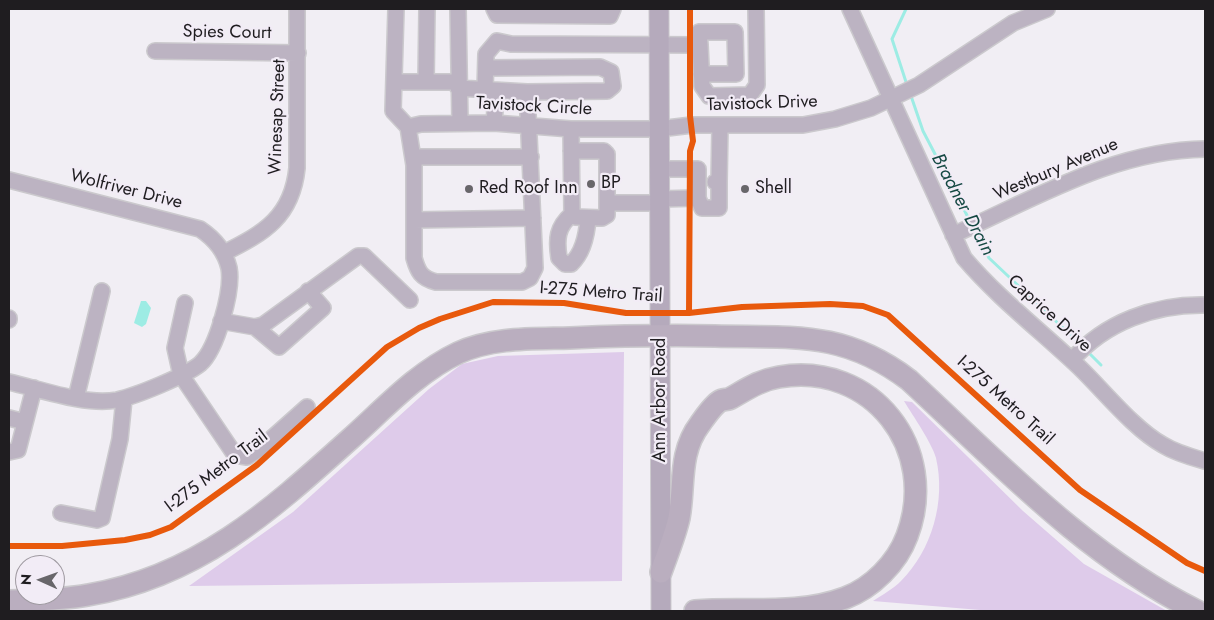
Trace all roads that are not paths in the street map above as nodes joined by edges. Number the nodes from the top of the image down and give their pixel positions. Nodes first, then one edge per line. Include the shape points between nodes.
1 (298, 9) edge
2 (396, 9) edge
3 (427, 9) edge
4 (458, 9) edge
5 (494, 9) edge
6 (613, 9) edge
7 (659, 9) edge
8 (756, 9) edge
9 (850, 9) edge
10 (1047, 9) edge
11 (659, 44) junction
12 (700, 45) junction
13 (155, 51) dead end
14 (298, 53) junction
15 (486, 68) junction
16 (701, 74) junction
17 (394, 82) junction
18 (426, 82) junction
19 (458, 85) junction
20 (485, 90) junction
21 (527, 92) junction
22 (891, 96) junction
23 (460, 123) junction
24 (494, 123) junction
25 (408, 126) junction
26 (528, 126) junction
27 (720, 126) junction
28 (571, 129) junction
29 (659, 129) junction
30 (1205, 148) edge
31 (571, 151) junction
32 (413, 157) junction
33 (531, 157) junction
34 (659, 169) junction
35 (9, 180) edge
36 (709, 182) junction
37 (698, 198) junction
38 (660, 201) junction
39 (607, 203) junction
40 (572, 214) junction
41 (533, 218) junction
42 (588, 218) junction
43 (414, 220) junction
44 (953, 235) junction
45 (224, 253) junction
46 (102, 291) dead end
47 (308, 291) junction
48 (410, 300) dead end
49 (185, 303) dead end
50 (1205, 305) edge
51 (221, 321) junction
52 (255, 327) junction
53 (661, 335) junction
54 (1072, 360) junction
55 (181, 374) junction
56 (9, 382) edge
57 (34, 388) junction
58 (76, 398) junction
59 (124, 399) junction
60 (306, 407) dead end
61 (9, 418) edge
62 (25, 422) junction
63 (9, 452) edge
64 (1205, 461) edge
65 (61, 513) dead end
66 (661, 572) junction
67 (9, 601) edge
68 (661, 611) edge
69 (695, 611) edge
70 (1197, 611) edge

1 - 14 street, Winesap Street
2 - 17 street
3 - 18 street
4 - 19 street
5 - 6 street via 497,15 610,16
7 - 11 main road, Ann Arbor Road
8 - 16 street via 757,85 750,95 709,96 702,86
9 - 22 street, Caprice Drive
10 - 22 street, Tavistock Drive via 1013,23 938,75
11 - 12 street
11 - 15 street via 511,44 497,41 486,54
11 - 29 main road, Ann Arbor Road
12 - 16 street
12 - 16 street via 700,32 735,32 736,74
13 - 14 street, Spies Court
14 - 45 street, Winesap Street via 297,168 292,194 268,228
15 - 20 street
15 - 21 street via 600,68 611,72 613,86 607,92
17 - 18 street
17 - 25 street via 393,110
18 - 19 street
19 - 20 street
19 - 23 street
20 - 21 street
20 - 24 street via 495,110
21 - 26 street
22 - 27 street, Tavistock Drive via 870,108 835,119 803,124
22 - 44 street, Caprice Drive
23 - 24 street, Tavistock Circle
23 - 25 street, Tavistock Circle
24 - 26 street, Tavistock Circle
25 - 32 street
26 - 28 street, Tavistock Circle
26 - 33 street
27 - 29 street, Tavistock Drive
27 - 36 street
28 - 29 street, Tavistock Circle via 603,122
28 - 31 street
29 - 34 main road, Ann Arbor Road
30 - 44 street, Westbury Avenue via 1164,152 1112,165
31 - 39 street via 604,151 607,154
31 - 40 street
32 - 33 street
32 - 43 street
33 - 41 street
34 - 36 street via 698,169
34 - 38 main road, Ann Arbor Road
35 - 45 street, Wolfriver Drive via 190,225 209,235
36 - 37 street
36 - 37 street via 719,208 702,208
37 - 38 street
38 - 39 street
38 - 53 main road, Ann Arbor Road
39 - 42 street via 607,215
40 - 42 street via 575,218
40 - 42 street via 558,229 559,258 565,264 576,260 587,233
41 - 43 street
41 - 43 street via 535,268 530,278 522,282 426,280 418,272 414,258
44 - 54 street, Caprice Drive via 964,258 978,275
45 - 51 street via 230,282
46 - 58 street
47 - 48 street via 358,256 364,256
47 - 52 street
47 - 52 street via 324,308 279,347
49 - 55 street via 175,348
50 - 54 street via 1173,306 1120,324 1095,337
51 - 52 street
51 - 55 street via 210,353 201,363
53 - 66 main road, Ann Arbor Road
53 - 67 highway via 508,340 457,354 437,364 410,385 267,512 203,555 164,573 109,591 56,600
53 - 70 highway via 804,338 848,345 878,358 909,380 1090,544 1124,569
54 - 64 street, Caprice Drive via 1162,445
55 - 59 street
55 - 60 street via 234,455 247,457 262,448
56 - 57 street
57 - 58 street
57 - 62 street
58 - 59 street via 96,402
59 - 65 street via 120,439 102,518 97,520
61 - 62 street
62 - 63 street via 18,450
66 - 68 main road, Ann Arbor Road
66 - 69 highway via 678,518 681,475 687,452 698,425 720,401 770,379 814,376 859,390 890,416 910,454 916,490 903,546 882,574 846,598 810,609

